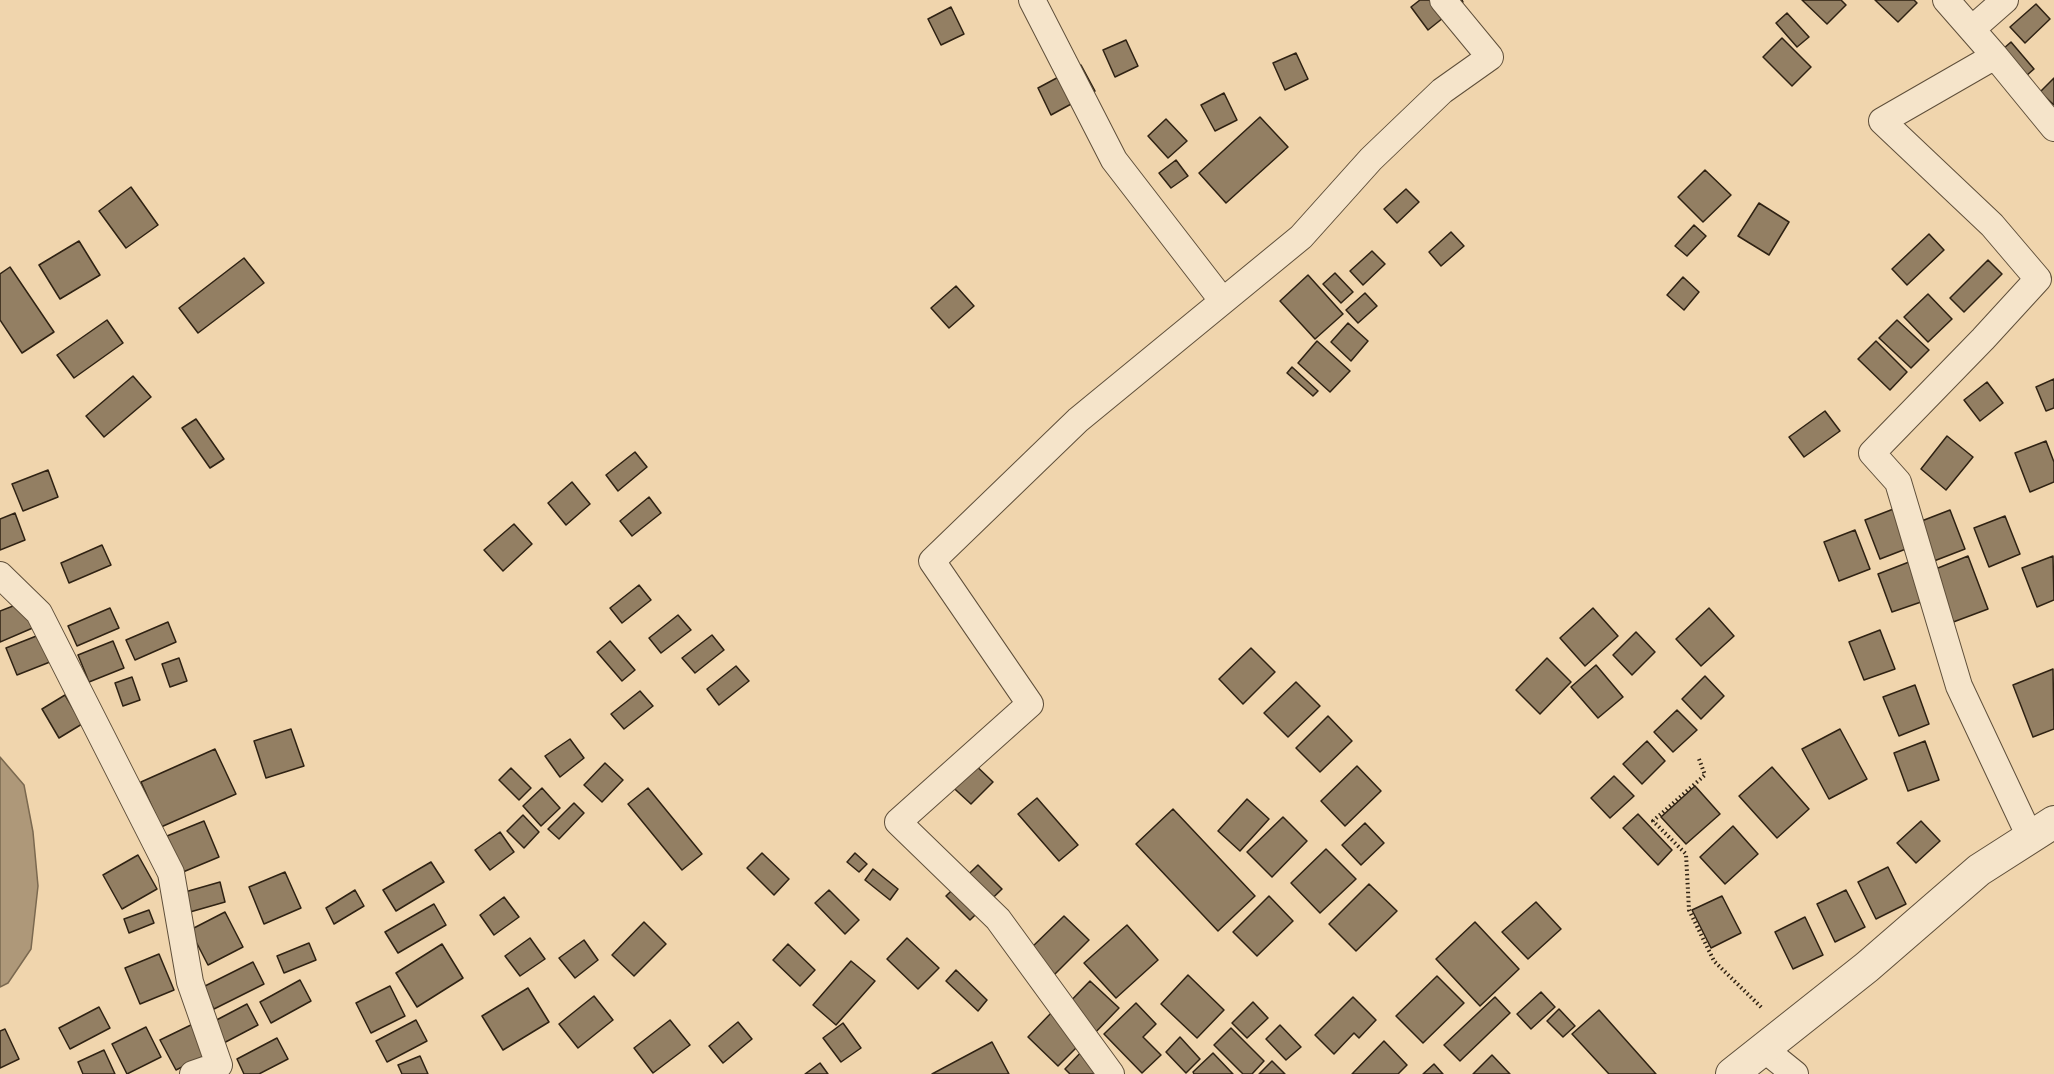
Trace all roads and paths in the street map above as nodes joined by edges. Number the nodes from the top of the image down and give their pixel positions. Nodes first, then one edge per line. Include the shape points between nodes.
1 (1032, 0) edge
2 (1443, 0) edge
3 (1946, 0) edge
4 (2005, 0) edge
5 (1972, 29) junction
6 (1995, 56) junction
7 (2054, 128) edge
8 (1222, 300) junction
9 (0, 574) edge
10 (1698, 759) dead end
11 (2042, 830) edge
12 (1775, 1041) junction
13 (194, 1074) edge
14 (1111, 1074) edge
15 (1732, 1074) edge
16 (1795, 1074) edge

1 - 8 street via 1114,160
2 - 8 street via 1490,57 1442,91 1371,159 1301,237
3 - 5 street
4 - 5 street
5 - 6 street
6 - 7 street
6 - 11 street via 1882,121 1992,225 2038,279 1872,453 1898,482 1959,686
8 - 14 street via 1078,420 932,561 1030,704 898,822 998,919
9 - 13 street via 39,614 171,873 190,982 219,1065
10 - 12 path via 1704,775 1653,821 1686,854 1689,910 1714,961
11 - 12 street via 1979,870
12 - 15 street
12 - 16 street

